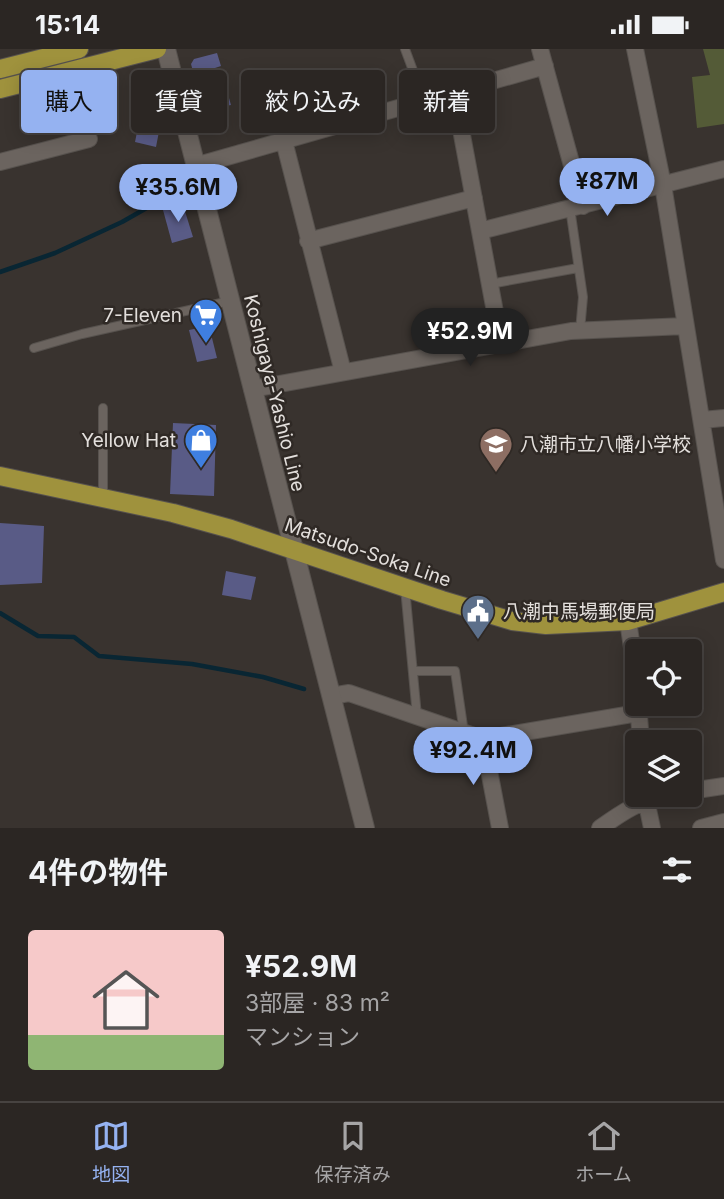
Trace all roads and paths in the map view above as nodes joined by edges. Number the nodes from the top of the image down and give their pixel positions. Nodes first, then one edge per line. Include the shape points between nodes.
1 (79, 49) edge
2 (157, 49) edge
3 (166, 49) edge
4 (405, 49) edge
5 (540, 49) edge
6 (635, 49) edge
7 (545, 66) junction
8 (0, 69) edge
9 (413, 70) edge
10 (495, 81) edge
11 (0, 89) edge
12 (399, 107) edge
13 (462, 133) edge
14 (89, 139) dead end
15 (284, 141) junction
16 (0, 162) edge
17 (195, 166) junction
18 (724, 169) edge
19 (663, 185) junction
20 (474, 198) junction
21 (576, 207) junction
22 (480, 231) junction
23 (309, 241) junction
24 (578, 268) junction
25 (490, 283) junction
26 (230, 301) junction
27 (685, 326) junction
28 (580, 331) junction
29 (501, 344) junction
30 (34, 348) dead end
31 (343, 372) junction
32 (252, 389) junction
33 (103, 408) dead end
34 (724, 418) edge
35 (702, 421) junction
36 (0, 476) edge
37 (103, 497) junction
38 (293, 549) junction
39 (724, 560) edge
40 (405, 588) junction
41 (724, 592) edge
42 (628, 621) junction
43 (631, 639) edge
44 (413, 671) junction
45 (331, 696) junction
46 (625, 711) edge
47 (417, 716) junction
48 (464, 733) junction
49 (483, 739) junction
50 (724, 786) edge
51 (702, 789) edge
52 (629, 807) edge
53 (647, 807) edge
54 (724, 822) edge
55 (365, 828) edge
56 (500, 828) edge
57 (600, 828) edge
58 (652, 828) edge
59 (701, 828) edge

1 - 8 main road
2 - 11 main road
3 - 17 main road, Koshigaya-Yashio Line
4 - 9 lane
5 - 7 street
6 - 19 street
7 - 10 street
7 - 21 street
12 - 15 street
13 - 20 street
14 - 16 street
15 - 17 street
15 - 23 street
17 - 26 main road, Koshigaya-Yashio Line
18 - 19 street
19 - 21 street
19 - 27 street
20 - 22 street
20 - 23 street
21 - 22 street
21 - 24 lane
22 - 25 street
23 - 31 street
24 - 25 lane
24 - 28 lane via 583,297
25 - 29 street
26 - 30 lane
26 - 32 main road, Koshigaya-Yashio Line
27 - 28 street
27 - 35 street
28 - 29 street
29 - 31 street
31 - 32 street
32 - 38 main road, Koshigaya-Yashio Line
33 - 37 lane
34 - 35 street
35 - 39 street
36 - 37 main road, Matsudo-Soka Line
37 - 38 main road, Matsudo-Soka Line
38 - 40 main road, Matsudo-Soka Line
38 - 45 main road, Koshigaya-Yashio Line
40 - 42 main road, Matsudo-Soka Line via 512,621 546,625
40 - 44 lane
41 - 42 main road, Matsudo-Soka Line
42 - 43 street
44 - 47 lane
44 - 48 lane via 455,671
45 - 47 street via 349,693
45 - 55 main road, Koshigaya-Yashio Line
46 - 49 street
47 - 48 street
48 - 49 street
49 - 56 street
50 - 51 street
52 - 57 street
53 - 58 street
54 - 59 street

